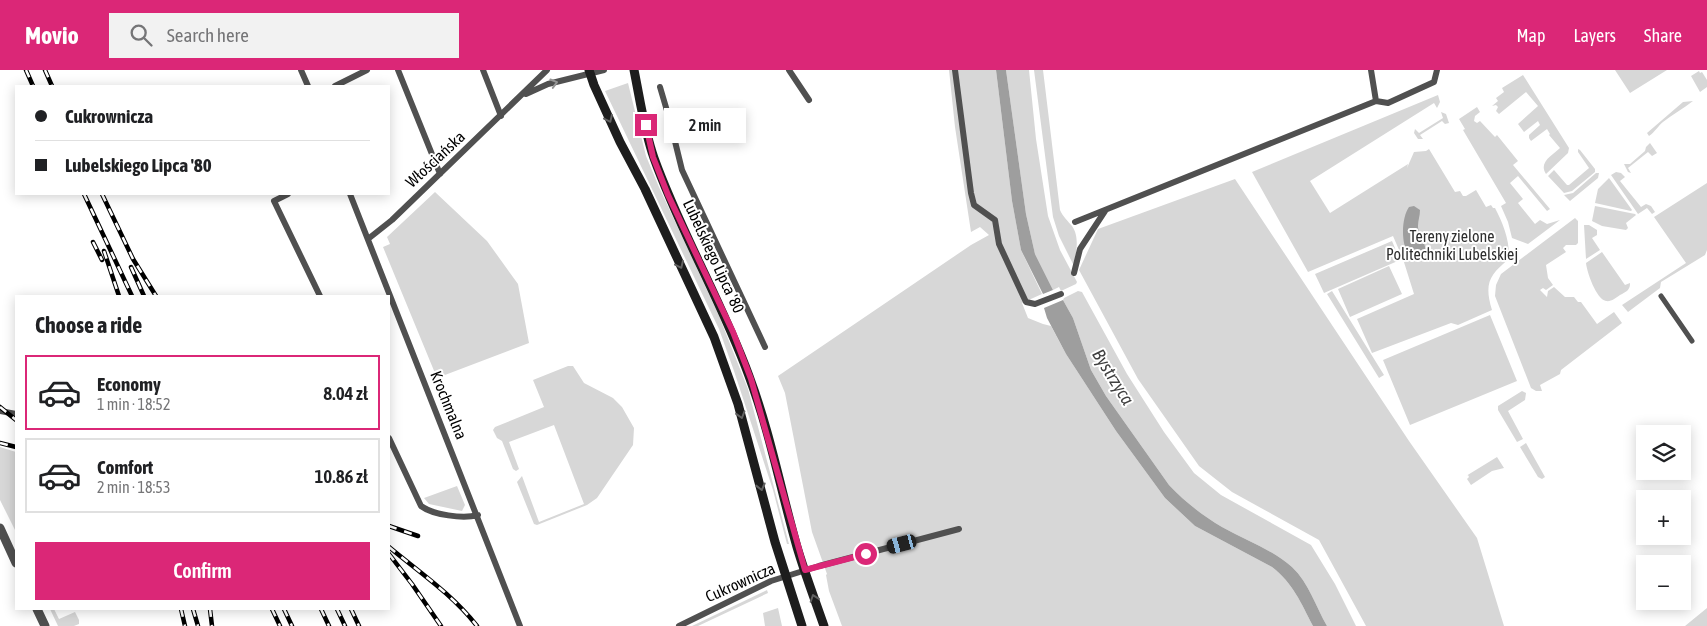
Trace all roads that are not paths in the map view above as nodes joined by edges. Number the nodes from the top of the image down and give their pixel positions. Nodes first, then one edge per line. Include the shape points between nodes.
1 (301, 70) edge
2 (367, 70) edge
3 (398, 70) edge
4 (483, 70) edge
5 (547, 70) edge
6 (604, 70) edge
7 (634, 70) edge
8 (789, 70) edge
9 (955, 70) edge
10 (1371, 70) edge
11 (1438, 70) edge
12 (590, 72) edge
13 (308, 85) edge
14 (337, 85) edge
15 (660, 87) dead end
16 (520, 98) junction
17 (809, 100) dead end
18 (1376, 101) junction
19 (501, 116) junction
20 (440, 174) junction
21 (286, 195) edge
22 (350, 195) edge
23 (1104, 211) junction
24 (1075, 222) dead end
25 (368, 238) junction
26 (1074, 273) dead end
27 (1061, 294) dead end
28 (320, 295) edge
29 (1661, 296) dead end
30 (1692, 341) dead end
31 (765, 347) dead end
32 (0, 411) edge
33 (15, 414) edge
34 (390, 440) edge
35 (478, 515) junction
36 (0, 528) edge
37 (959, 528) dead end
38 (15, 561) edge
39 (805, 570) junction
40 (786, 576) junction
41 (37, 610) edge
42 (45, 626) edge
43 (520, 626) edge
44 (679, 626) edge
45 (802, 626) edge
46 (824, 626) edge

1 - 13 street
2 - 14 street
3 - 20 street
4 - 19 street
5 - 16 street, Włościańska
6 - 12 street, Włościańska
7 - 39 main road, Lubelskiego Lipca '80 via 653,157 733,332 751,379
8 - 17 street
9 - 27 street via 974,205 995,220 999,244 1026,302 1034,304
10 - 18 street
11 - 18 street via 1434,82 1388,103
16 -> 12 street, Włościańska via 548,84
12 -> 40 main road via 717,345 749,440 774,542
15 - 31 street via 682,170
16 - 19 street, Włościańska
18 - 23 street
19 - 20 street, Włościańska
20 - 25 street, Włościańska via 379,232
21 - 28 street via 274,201
22 - 25 street, Krochmalna
23 - 24 street
23 - 26 street via 1080,249
25 - 35 street, Krochmalna
29 - 30 street
32 - 33 street
34 - 35 street via 421,506 426,510 462,517
35 - 43 street, Krochmalna
36 - 38 street
37 - 39 street, Cukrownicza
39 - 40 street, Cukrownicza
46 -> 39 main road, Lubelskiego Lipca '80
40 - 44 street, Cukrownicza
40 - 45 main road
41 - 42 street

